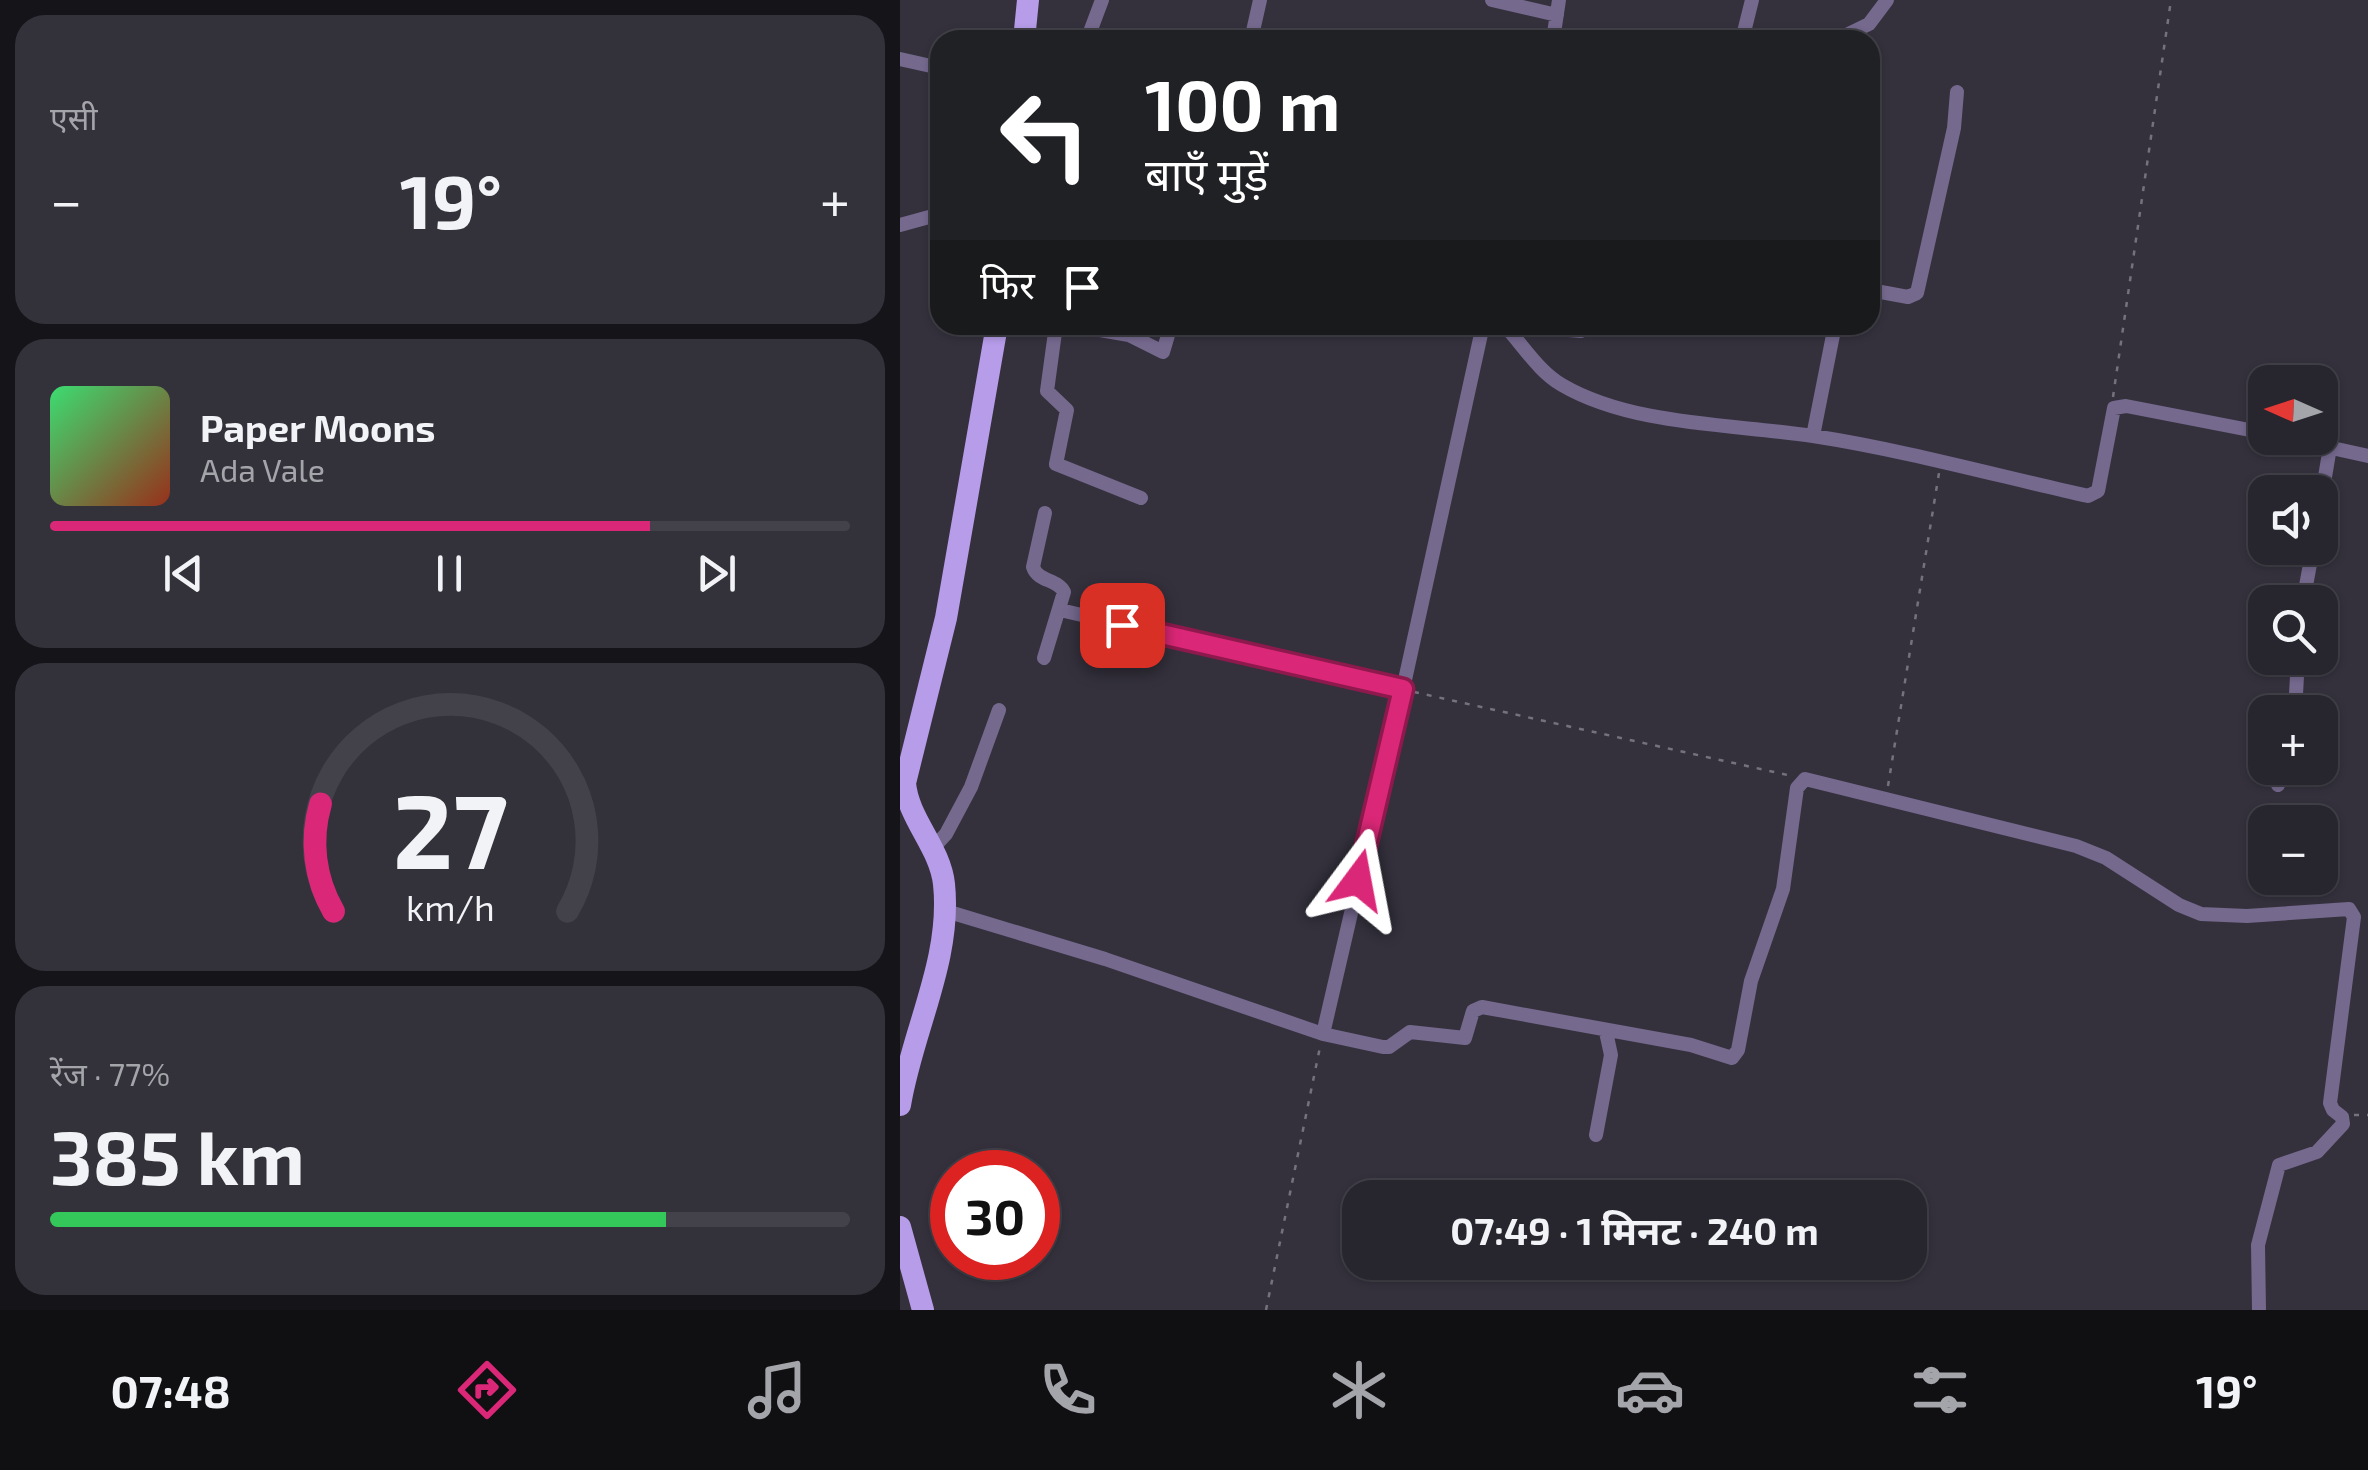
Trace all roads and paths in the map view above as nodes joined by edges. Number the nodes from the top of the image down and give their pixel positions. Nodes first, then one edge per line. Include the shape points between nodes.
1 (1028, 0) edge
2 (1102, 0) edge
3 (1260, 0) edge
4 (1492, 0) edge
5 (1752, 0) edge
6 (1887, 0) edge
7 (2171, 0) edge
8 (1558, 8) edge
9 (1025, 30) edge
10 (1091, 30) edge
11 (1253, 30) edge
12 (1744, 30) edge
13 (1857, 30) edge
14 (900, 59) edge
15 (930, 66) edge
16 (1957, 92) dead end
17 (930, 217) edge
18 (900, 225) edge
19 (1880, 292) edge
20 (995, 335) edge
21 (1055, 335) edge
22 (1124, 335) edge
23 (1168, 335) edge
24 (1481, 335) edge
25 (1513, 335) edge
26 (1833, 335) edge
27 (2114, 408) junction
28 (2248, 430) edge
29 (1813, 436) junction
30 (2338, 449) edge
31 (2368, 456) edge
32 (1940, 464) junction
33 (1141, 498) dead end
34 (1046, 513) dead end
35 (1060, 610) junction
36 (1044, 658) dead end
37 (1403, 689) junction
38 (998, 710) dead end
39 (1800, 782) junction
40 (1887, 797) junction
41 (934, 848) junction
42 (946, 911) junction
43 (1606, 1032) junction
44 (1322, 1034) junction
45 (900, 1104) edge
46 (1596, 1135) dead end
47 (900, 1227) edge
48 (923, 1310) edge
49 (1266, 1310) edge
50 (2260, 1310) edge

1 - 9 main road
2 - 10 street
3 - 11 street
4 - 8 street
5 - 12 street
6 - 13 street
7 - 27 path
14 - 15 street
16 - 19 street via 1916,293
17 - 18 street
20 - 41 main road via 946,618 905,783
21 - 33 street via 1047,391 1065,405 1067,416 1056,464
22 - 23 street via 1164,352
24 - 37 street
25 - 29 street via 1550,378 1599,402
26 - 29 street
27 - 28 street
27 - 32 street via 2094,495
29 - 32 street
30 - 31 street
32 - 40 path
34 - 35 street via 1033,567 1063,588
35 - 36 street
35 - 37 street
37 - 39 path via 1789,774
37 - 44 street
38 - 41 street via 970,786
39 - 40 street
39 - 43 street via 1782,888 1754,969 1736,1056
40 - 50 street via 2092,851 2202,914 2342,907 2352,912 2330,1103 2344,1124 2317,1152 2279,1165 2258,1245
41 - 42 main road
42 - 44 street
42 - 45 main road
43 - 44 street via 1476,1007 1460,1040 1416,1032 1383,1047
43 - 46 street via 1610,1063
44 - 49 path
47 - 48 main road

